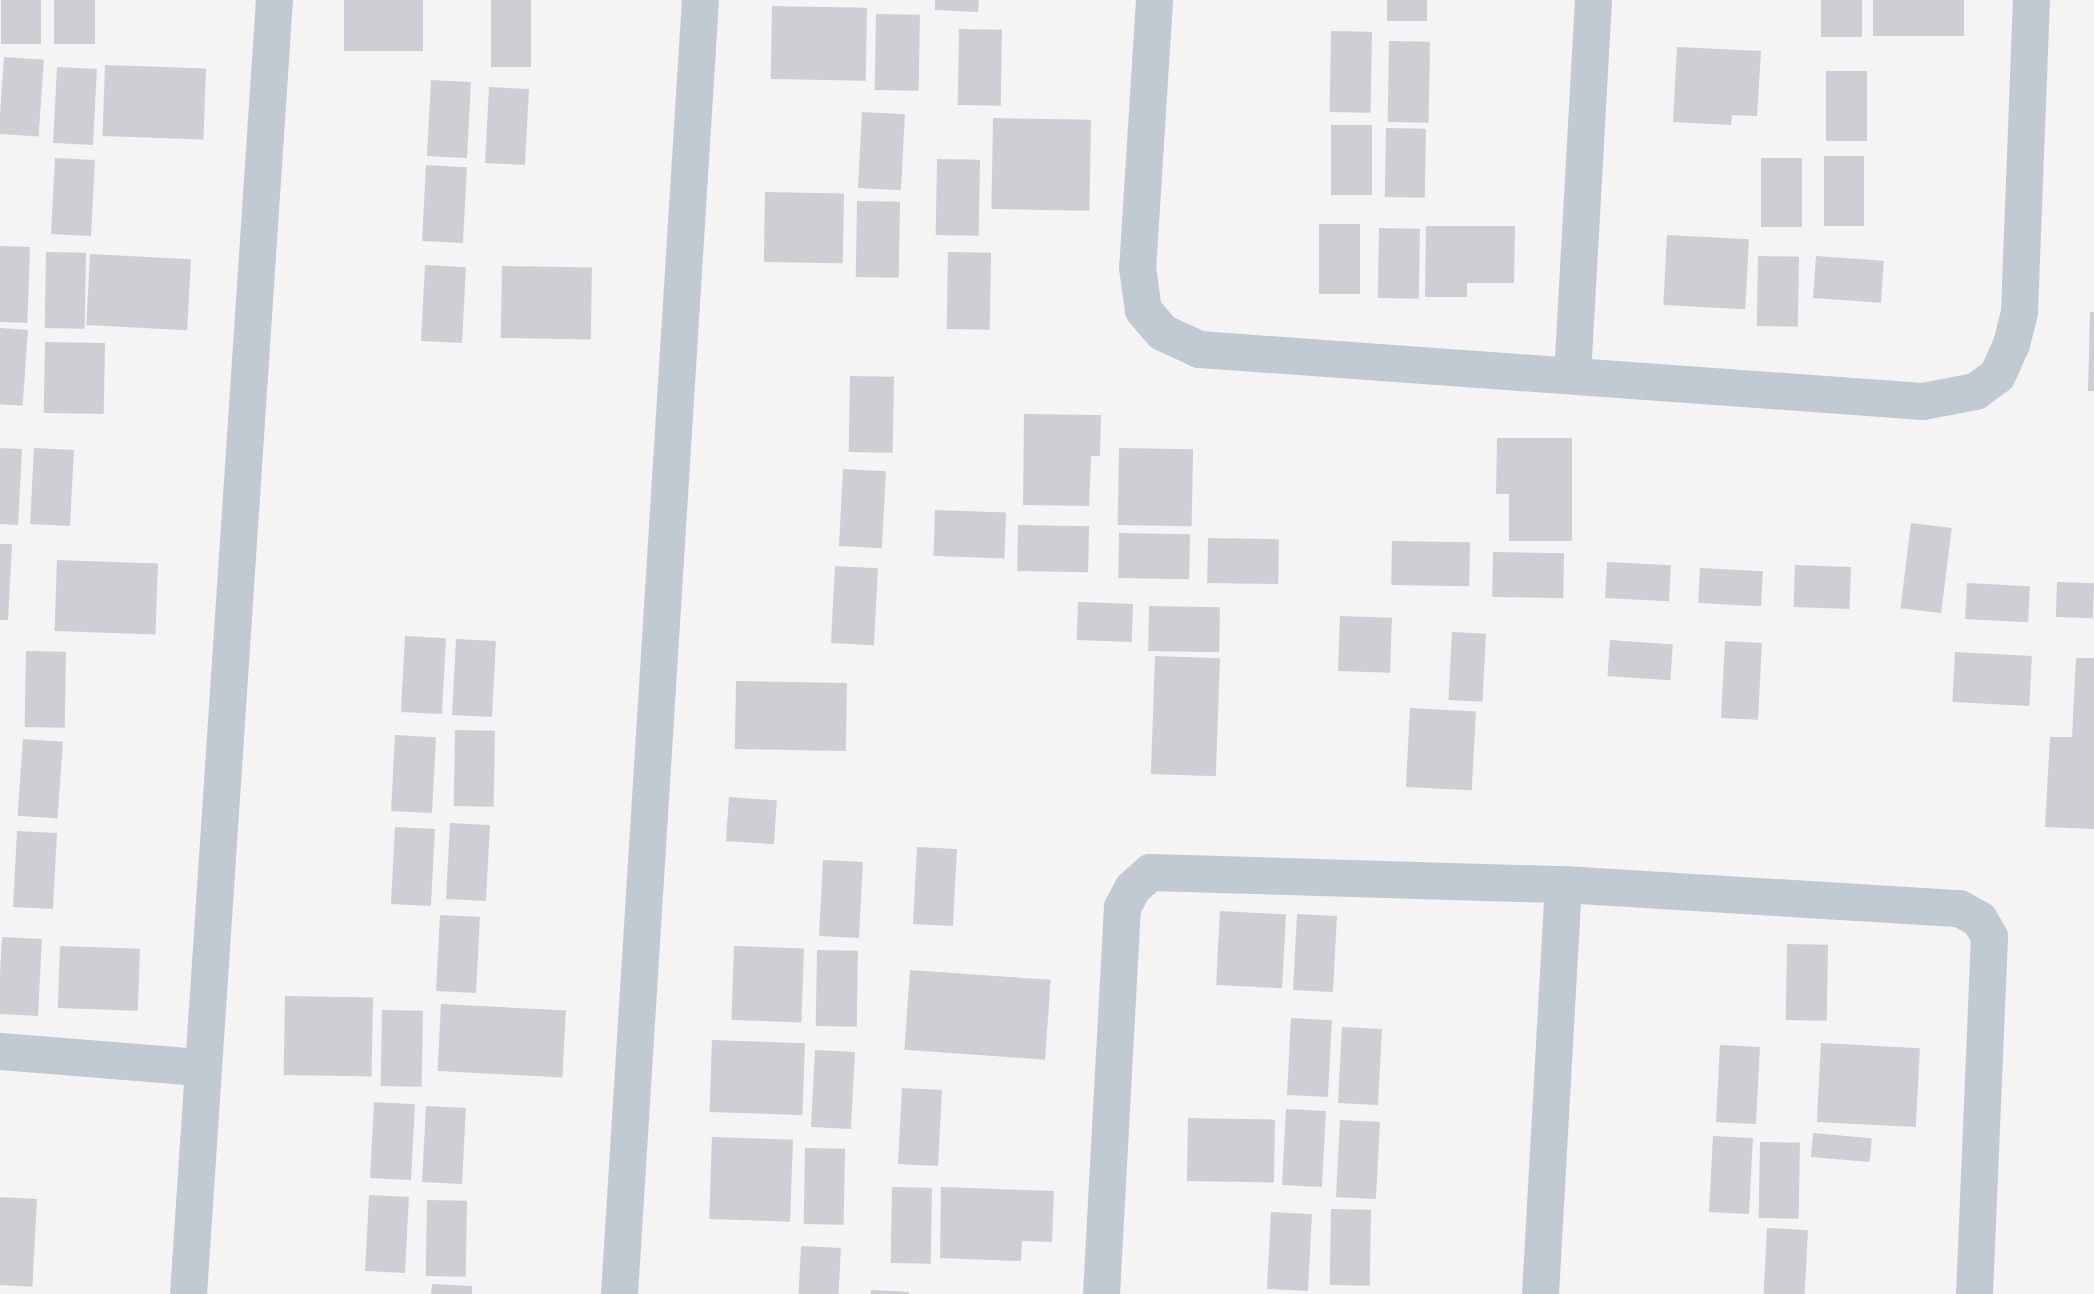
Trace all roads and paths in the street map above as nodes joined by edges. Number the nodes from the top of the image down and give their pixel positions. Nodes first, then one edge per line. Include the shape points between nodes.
1 (274, 0) edge
2 (700, 0) edge
3 (1154, 0) edge
4 (1592, 0) edge
5 (2031, 0) edge
6 (1572, 375) junction
7 (1563, 884) junction
8 (0, 1051) edge
9 (200, 1067) junction
10 (188, 1294) edge
11 (620, 1294) edge
12 (1101, 1294) edge
13 (1540, 1294) edge
14 (1974, 1294) edge

1 - 9 street
2 - 11 street
3 - 6 street via 1137,267 1143,310 1162,332 1199,349
4 - 6 street
5 - 6 street via 2019,311 1997,375 1975,391 1922,401
7 - 12 street via 1150,872 1132,888 1122,907
7 - 13 street
7 - 14 street via 1959,908 1979,919 1989,936
8 - 9 street
9 - 10 street

